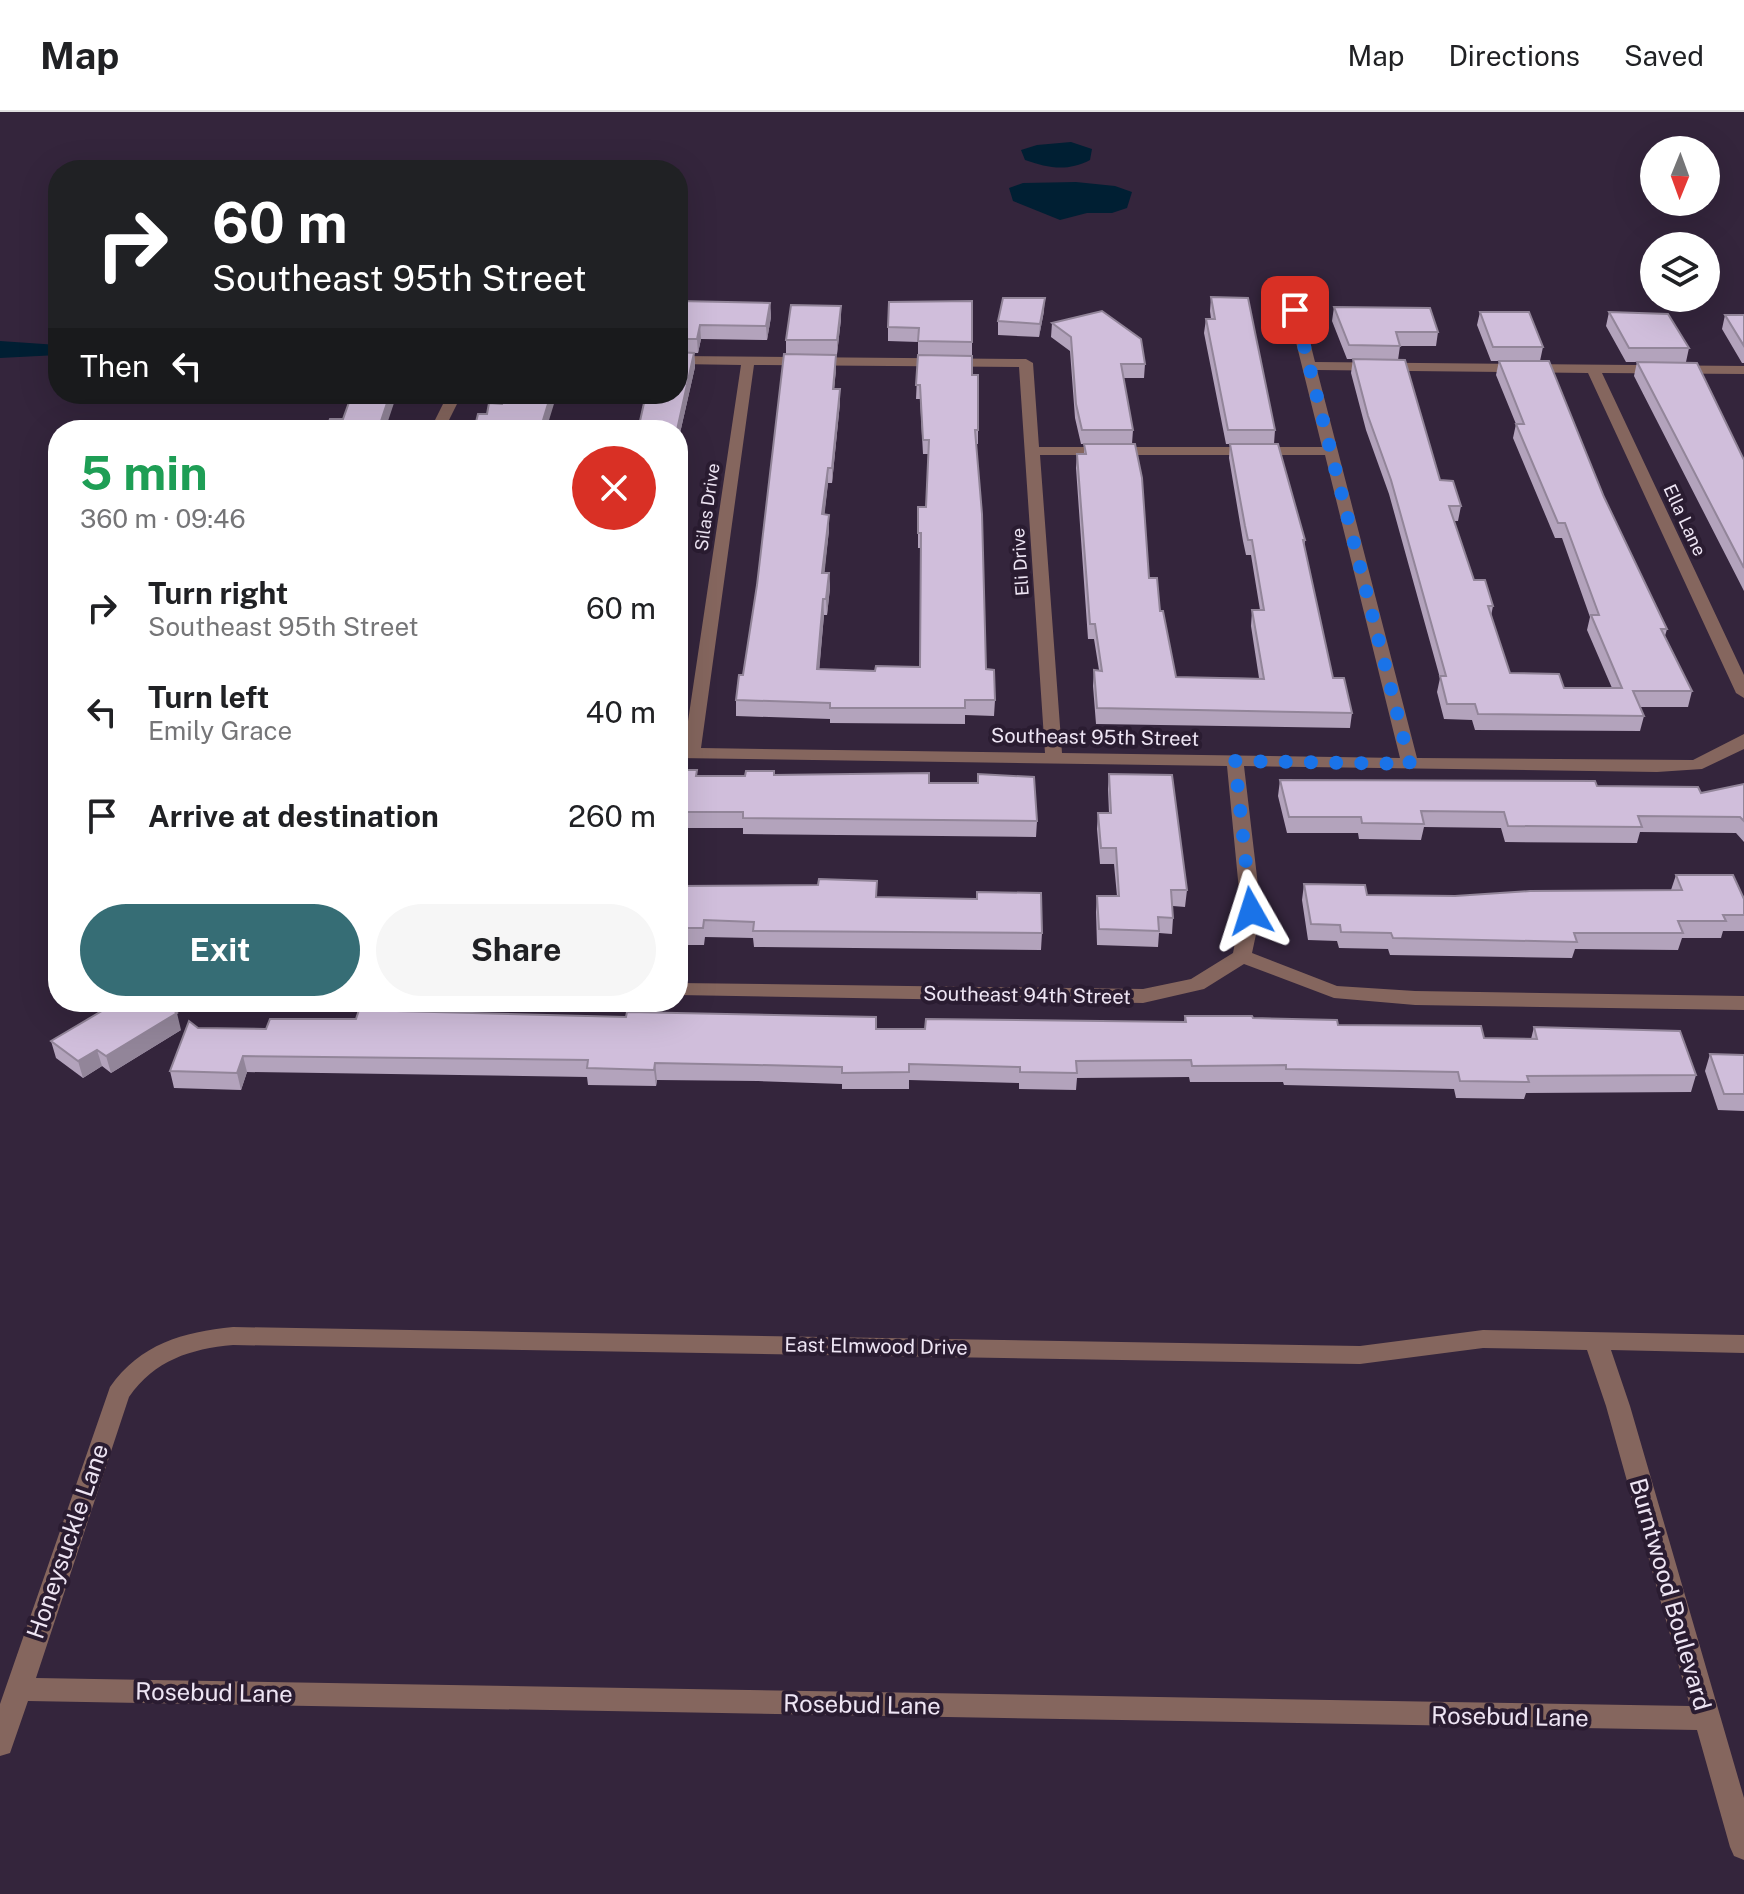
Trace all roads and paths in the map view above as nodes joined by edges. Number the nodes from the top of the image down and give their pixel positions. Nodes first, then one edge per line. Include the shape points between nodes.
1 (1295, 310) dead end
2 (688, 360) edge
3 (748, 361) junction
4 (1309, 366) junction
5 (1593, 369) junction
6 (1744, 370) edge
7 (1032, 451) junction
8 (1331, 451) junction
9 (1743, 689) edge
10 (688, 734) edge
11 (1744, 739) edge
12 (688, 753) edge
13 (1054, 759) junction
14 (1235, 761) junction
15 (1410, 764) junction
16 (1242, 956) junction
17 (688, 989) edge
18 (1744, 1003) edge
19 (1596, 1342) junction
20 (1744, 1344) edge
21 (157, 1353) joint
22 (18, 1689) junction
23 (1706, 1718) junction
24 (0, 1744) edge
25 (1744, 1847) edge

1 - 4 street
2 - 3 street
3 - 7 street, Eli Drive via 1026,363
3 - 10 street, Silas Drive
4 - 5 street
4 - 8 street
5 - 6 street
5 - 9 street, Ella Lane
7 - 8 street
7 - 13 street, Eli Drive
8 - 15 street
11 - 15 street, Southeast 95th Street via 1696,765
12 - 13 street, Southeast 95th Street
13 - 14 street, Southeast 95th Street
14 - 15 street, Southeast 95th Street
14 - 16 street via 1251,911
16 - 17 street, Southeast 94th Street via 1197,984 1143,996
16 - 18 street via 1334,992
19 - 20 street, East Elmwood Drive
19 - 21 street, East Elmwood Drive via 1483,1339 1360,1355 233,1336 192,1340
19 - 23 street, Burntwood Boulevard
21 - 22 street, Honeysuckle Lane via 128,1377 118,1394
22 - 23 street, Rosebud Lane
22 - 24 street, Honeysuckle Lane
23 - 25 street, Burntwood Boulevard

